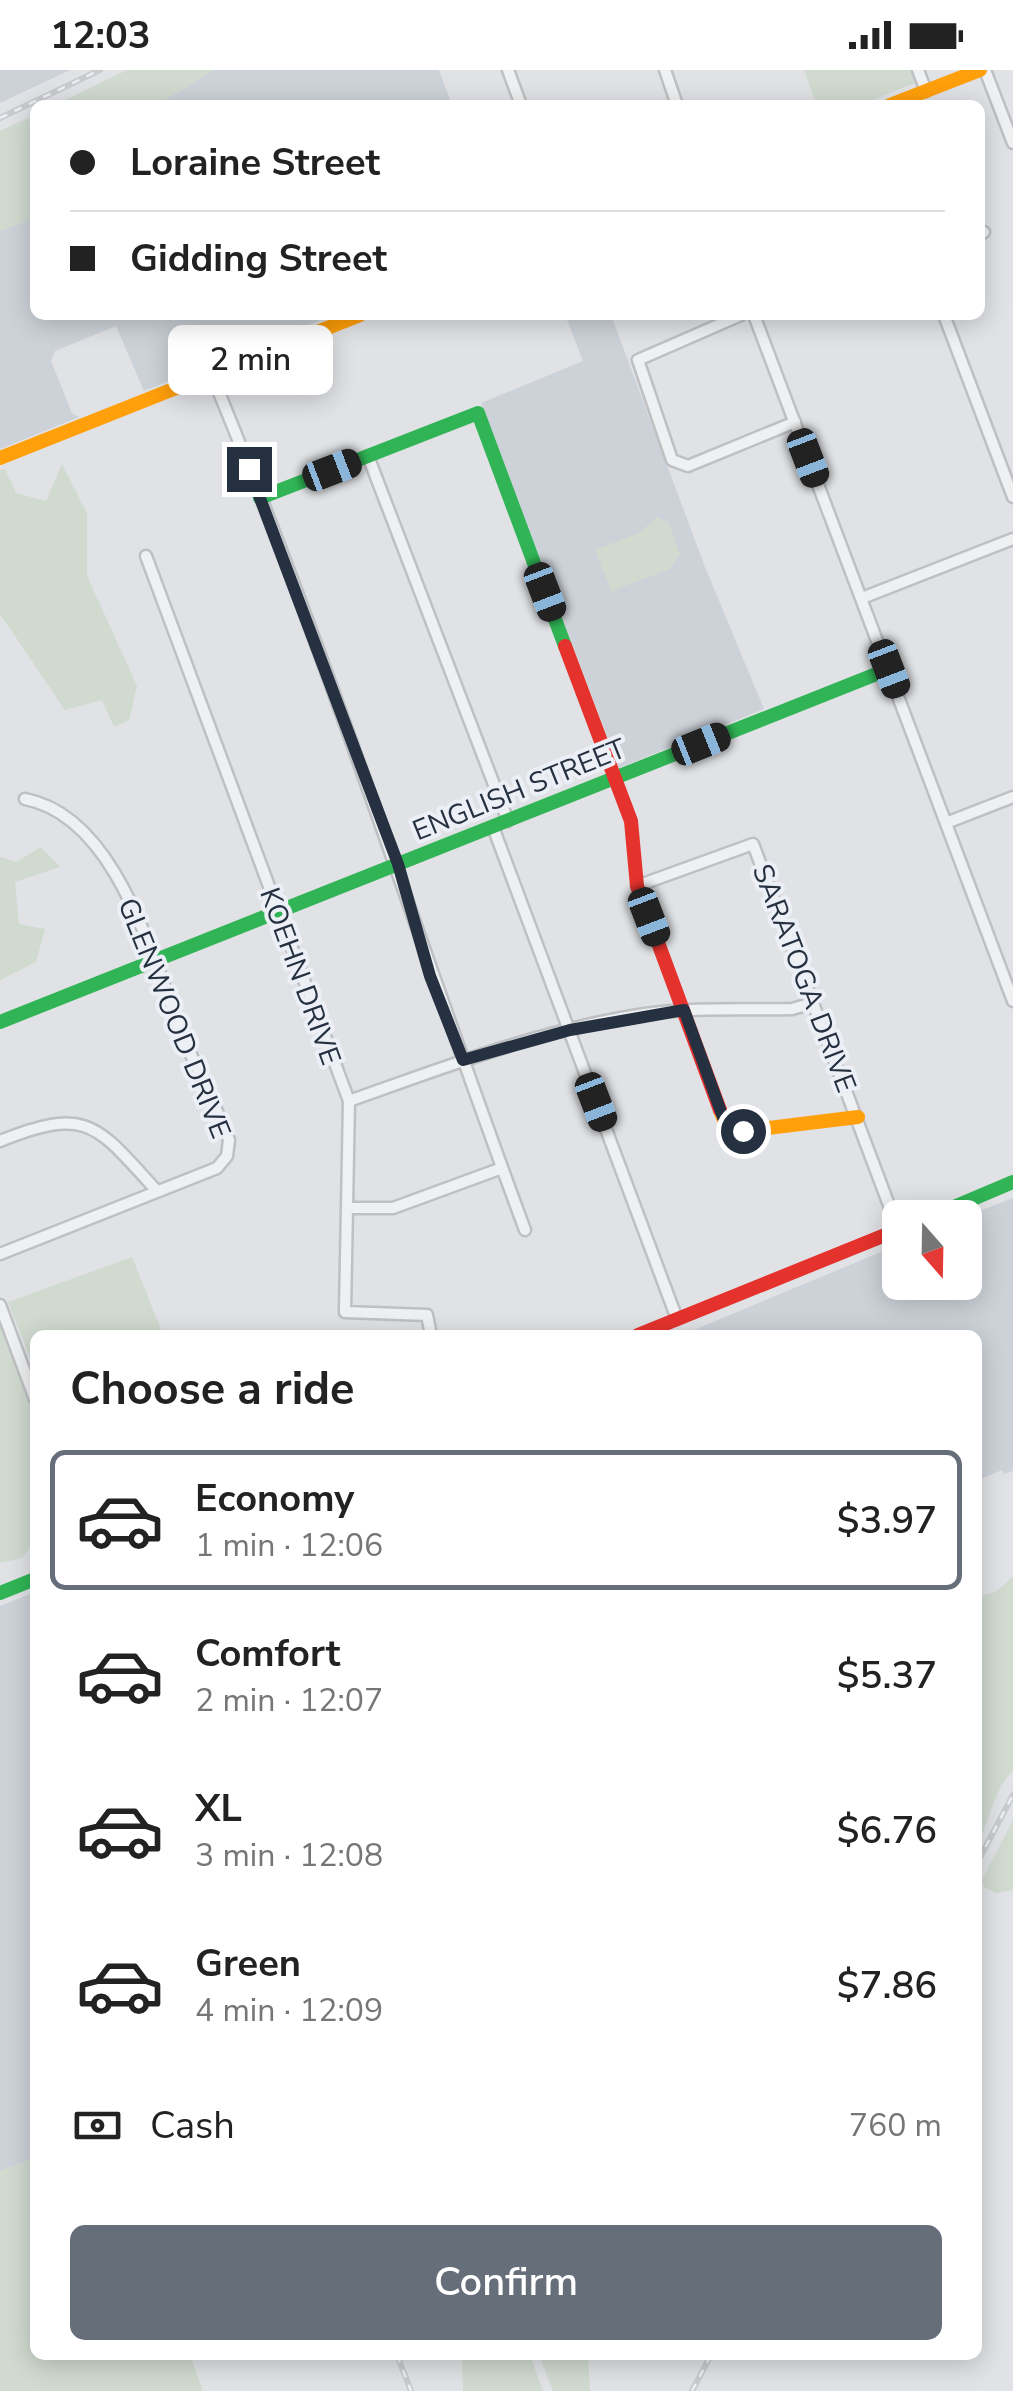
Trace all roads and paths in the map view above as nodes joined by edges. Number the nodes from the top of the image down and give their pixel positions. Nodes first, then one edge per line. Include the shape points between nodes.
1 (508, 70) edge
2 (665, 70) edge
3 (918, 70) edge
4 (982, 70) edge
5 (926, 91) junction
6 (519, 100) edge
7 (676, 100) edge
8 (903, 100) edge
9 (1013, 143) edge
10 (347, 320) edge
11 (729, 320) edge
12 (756, 320) edge
13 (946, 320) edge
14 (211, 373) junction
15 (795, 422) junction
16 (368, 456) junction
17 (0, 458) edge
18 (1013, 497) edge
19 (260, 498) junction
20 (1013, 539) edge
21 (146, 556) dead end
22 (862, 598) junction
23 (889, 669) junction
24 (615, 778) junction
25 (1013, 797) edge
26 (25, 799) dead end
27 (946, 823) junction
28 (501, 824) junction
29 (398, 864) junction
30 (637, 886) junction
31 (277, 912) junction
32 (154, 961) junction
33 (1013, 1001) edge
34 (813, 1002) junction
35 (684, 1010) junction
36 (0, 1022) edge
37 (570, 1030) junction
38 (463, 1060) junction
39 (349, 1102) junction
40 (858, 1118) junction
41 (0, 1140) edge
42 (502, 1168) junction
43 (1013, 1182) edge
44 (158, 1190) junction
45 (888, 1200) edge
46 (970, 1200) edge
47 (350, 1208) junction
48 (525, 1230) dead end
49 (882, 1236) edge
50 (0, 1254) edge
51 (0, 1305) edge
52 (678, 1319) junction
53 (431, 1330) edge
54 (650, 1330) edge
55 (30, 1386) edge
56 (30, 1581) edge
57 (0, 1594) edge

1 - 6 street
2 - 7 street
3 - 5 street
4 - 5 street
4 - 9 street
5 - 8 street
10 - 14 street
11 - 15 street via 638,360 672,460 688,466
12 - 15 street
13 - 18 street
14 - 17 street
14 - 19 street
15 - 22 street
16 - 19 street
16 - 24 street via 478,413
16 - 28 street
19 - 29 street
20 - 22 street
21 - 31 street, KOEHN DRIVE
22 - 23 street
23 - 24 street, ENGLISH STREET
23 - 27 street
24 - 28 street, ENGLISH STREET
24 - 30 street via 631,821
25 - 27 street
26 - 32 street, GLENWOOD DRIVE via 46,803 96,846 130,901
27 - 33 street
28 - 29 street, ENGLISH STREET
28 - 37 street
29 - 31 street, ENGLISH STREET
29 - 38 street
30 - 34 street, SARATOGA DRIVE via 754,844
30 - 35 street
31 - 32 street, ENGLISH STREET
31 - 39 street, KOEHN DRIVE
32 - 36 street, ENGLISH STREET
32 - 44 street, GLENWOOD DRIVE via 230,1140 217,1168
34 - 35 street via 792,1009
34 - 40 street, SARATOGA DRIVE
35 - 37 street
35 - 40 street via 732,1128
37 - 38 street
37 - 52 street
38 - 39 street
38 - 42 street
39 - 47 street, KOEHN DRIVE
40 - 45 street, SARATOGA DRIVE
41 - 44 street via 68,1120 96,1129
42 - 47 street via 393,1208
42 - 48 street
43 - 46 street
44 - 50 street, GLENWOOD DRIVE
47 - 53 street, KOEHN DRIVE via 345,1312 427,1314
49 - 52 street
51 - 55 street
52 - 54 street
56 - 57 street

